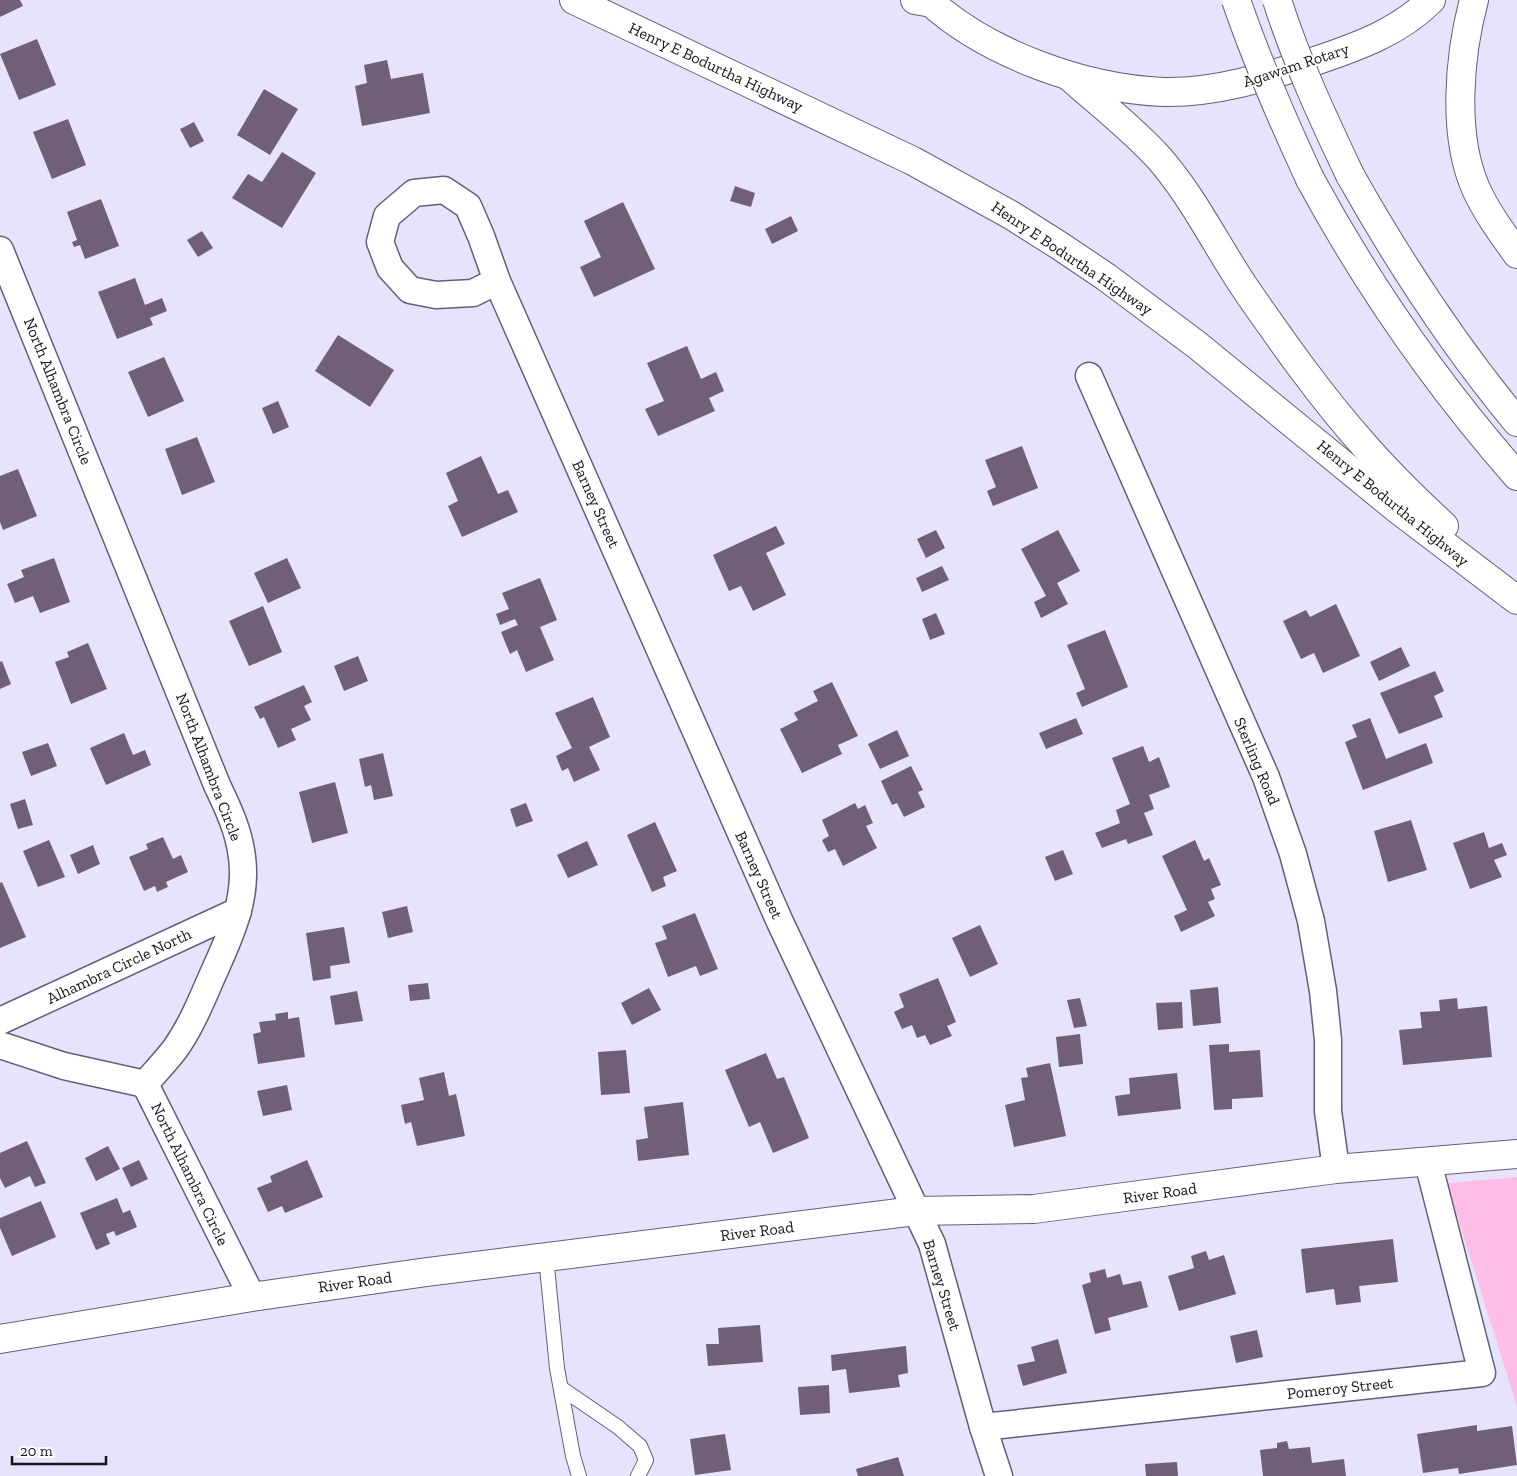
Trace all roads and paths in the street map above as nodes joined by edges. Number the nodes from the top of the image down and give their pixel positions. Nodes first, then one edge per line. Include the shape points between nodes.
1 (574, 0) edge
2 (1236, 0) edge
3 (1277, 0) edge
4 (1431, 0) edge
5 (1474, 0) edge
6 (925, 1) edge
7 (1069, 76) junction
8 (0, 250) edge
9 (1517, 254) edge
10 (497, 281) junction
11 (1089, 376) dead end
12 (1517, 422) edge
13 (1517, 476) edge
14 (1517, 595) edge
15 (1517, 600) edge
16 (238, 911) junction
17 (0, 1021) edge
18 (0, 1045) edge
19 (145, 1084) junction
20 (1517, 1154) edge
21 (1428, 1162) junction
22 (1336, 1169) junction
23 (915, 1212) junction
24 (546, 1257) junction
25 (252, 1297) junction
26 (0, 1339) edge
27 (561, 1388) junction
28 (983, 1427) junction
29 (579, 1476) edge
30 (638, 1476) edge
31 (999, 1476) edge

1 - 15 main road, Henry E Bodurtha Highway via 913,161 1060,246 1197,345 1396,508
2 - 13 main road, bridge via 1283,120 1336,227 1440,383
3 - 12 main road, bridge via 1326,126 1378,226 1438,320
4 - 7 main road, Agawam Rotary via 1398,27 1366,42 1247,82 1164,92
5 - 9 main road via 1463,64 1461,106 1464,147 1479,195
6 - 7 main road, Agawam Rotary via 997,46
7 - 14 main road via 1140,139 1173,176 1307,376 1363,444 1410,494
8 - 16 street, North Alhambra Circle via 233,820 242,857 242,894
10 - 10 street, Barney Street via 468,206 444,190 414,193 387,216 380,242 390,268 410,290 436,295 473,293
10 - 23 street, Barney Street via 780,922
11 - 22 street, Sterling Road via 1266,777 1293,854 1311,921 1323,991 1328,1040 1328,1111
16 - 17 street, Alhambra Circle North
16 - 19 street, North Alhambra Circle via 224,951 189,1026
18 - 19 street via 64,1066
19 - 25 street, North Alhambra Circle
20 - 21 main road, River Road
21 - 22 main road, River Road
21 - 28 street, Pomeroy Street via 1482,1373
22 - 23 main road, River Road via 1034,1209
23 - 24 main road, River Road
23 - 28 street, Barney Street via 932,1244
24 - 25 main road, River Road
24 - 27 lane
25 - 26 main road, River Road
27 - 29 lane
27 - 30 lane via 640,1446 646,1460
28 - 31 street, Barney Street

